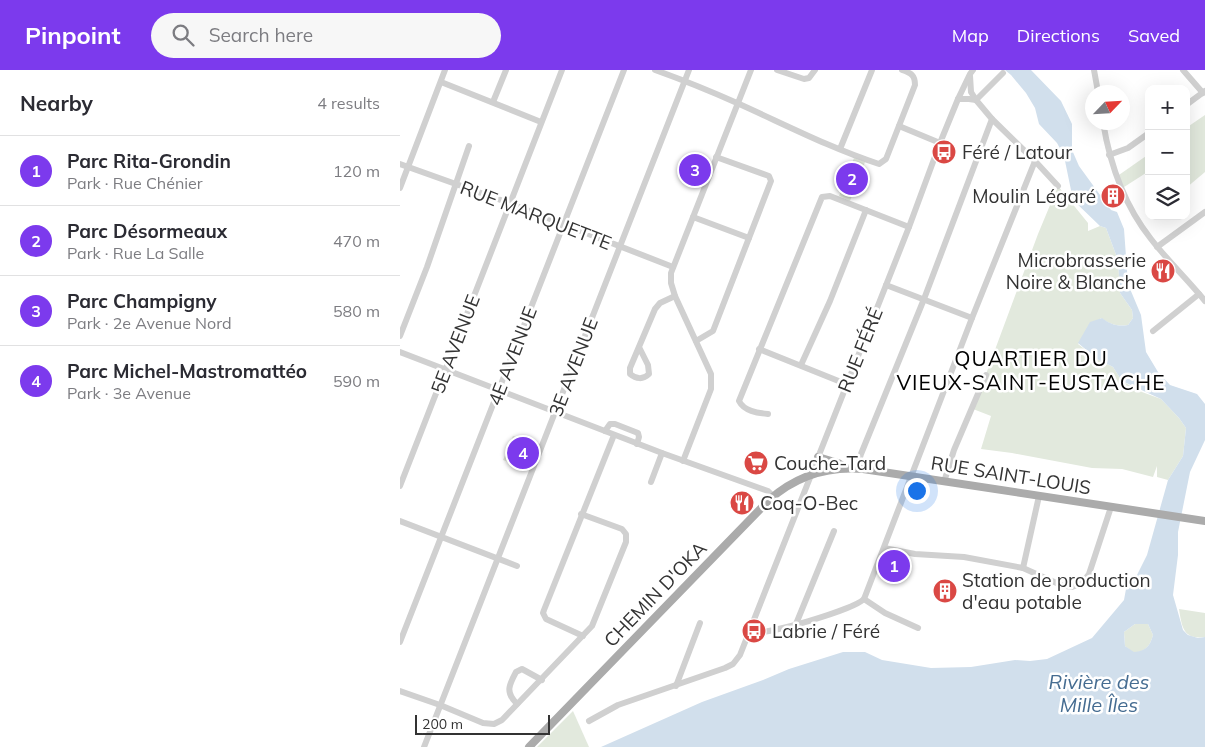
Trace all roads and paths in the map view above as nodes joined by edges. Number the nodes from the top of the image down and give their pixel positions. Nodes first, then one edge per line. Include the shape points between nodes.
1 (445, 70) edge
2 (506, 70) edge
3 (562, 70) edge
4 (624, 70) edge
5 (655, 70) edge
6 (688, 70) edge
7 (751, 70) edge
8 (777, 70) edge
9 (815, 70) edge
10 (872, 70) edge
11 (902, 70) edge
12 (1094, 70) edge
13 (1183, 70) edge
14 (971, 71) edge
15 (1003, 73) dead end
16 (684, 81) junction
17 (440, 82) junction
18 (1097, 85) edge
19 (1204, 92) edge
20 (958, 100) junction
21 (976, 100) junction
22 (493, 102) junction
23 (1190, 103) edge
24 (738, 104) junction
25 (992, 119) junction
26 (541, 122) junction
27 (899, 126) junction
28 (1104, 130) edge
29 (1145, 137) edge
30 (940, 143) junction
31 (469, 146) dead end
32 (840, 149) junction
33 (1109, 156) junction
34 (716, 157) junction
35 (1035, 161) junction
36 (400, 164) edge
37 (408, 167) junction
38 (456, 185) junction
39 (1058, 186) dead end
40 (400, 188) edge
41 (509, 203) junction
42 (866, 210) junction
43 (1205, 212) edge
44 (693, 217) junction
45 (564, 224) junction
46 (909, 227) junction
47 (749, 238) junction
48 (620, 247) junction
49 (1157, 247) junction
50 (673, 267) junction
51 (886, 285) junction
52 (1199, 294) junction
53 (675, 296) junction
54 (924, 298) junction
55 (1205, 301) edge
56 (972, 318) junction
57 (1153, 331) dead end
58 (400, 336) edge
59 (696, 341) junction
60 (639, 347) junction
61 (760, 349) junction
62 (400, 352) edge
63 (801, 365) junction
64 (445, 370) junction
65 (986, 375) dead end
66 (846, 384) junction
67 (498, 390) junction
68 (556, 412) junction
69 (768, 414) dead end
70 (605, 431) junction
71 (614, 435) junction
72 (637, 444) junction
73 (662, 453) junction
74 (818, 458) junction
75 (683, 461) junction
76 (846, 468) junction
77 (857, 468) junction
78 (812, 474) junction
79 (911, 477) junction
80 (651, 482) dead end
81 (944, 482) junction
82 (400, 486) edge
83 (773, 496) junction
84 (1039, 496) junction
85 (1111, 507) junction
86 (581, 514) junction
87 (400, 521) edge
88 (1205, 522) edge
89 (834, 531) dead end
90 (442, 537) junction
91 (884, 548) junction
92 (498, 559) junction
93 (518, 566) dead end
94 (1023, 568) junction
95 (864, 599) junction
96 (700, 623) dead end
97 (796, 624) junction
98 (918, 628) dead end
99 (751, 632) junction
100 (582, 636) junction
101 (400, 642) edge
102 (542, 680) junction
103 (676, 686) junction
104 (400, 691) edge
105 (517, 704) junction
106 (440, 705) junction
107 (589, 720) dead end
108 (424, 747) edge
109 (529, 747) edge

1 - 17 street
2 - 22 street
3 - 26 street, 5E AVENUE
4 - 45 street, 4E AVENUE
5 - 16 street
6 - 16 street, 3E AVENUE
7 - 24 street
8 - 9 street via 804,79
10 - 32 street
11 - 27 street via 911,73 915,85
12 - 18 street
13 - 19 street
14 - 20 street, RUE FÉRÉ
14 - 21 street via 971,92
15 - 21 street
16 - 24 street
16 - 48 street, 3E AVENUE
17 - 22 street
17 - 37 street
19 - 23 street
20 - 21 street
20 - 30 street, RUE FÉRÉ
21 - 25 street
22 - 26 street
24 - 32 street
24 - 34 street
25 - 35 street
25 - 54 street
26 - 41 street, 5E AVENUE
27 - 30 street
27 - 32 street via 884,162 879,164
28 - 33 street
29 - 33 street
30 - 46 street, RUE FÉRÉ
31 - 38 street
33 - 49 street via 1123,192
34 - 44 street
34 - 47 street via 770,178 770,186
35 - 39 street
35 - 56 street
36 - 37 street, RUE MARQUETTE
37 - 38 street, RUE MARQUETTE
37 - 40 street
38 - 41 street, RUE MARQUETTE
38 - 58 street
41 - 45 street, RUE MARQUETTE
41 - 64 street, 5E AVENUE
42 - 46 street
42 - 61 street via 830,196 819,201
42 - 63 street
43 - 49 street
44 - 47 street
44 - 50 street
45 - 48 street, RUE MARQUETTE
45 - 67 street, 4E AVENUE
46 - 51 street, RUE FÉRÉ
47 - 59 street via 713,331
48 - 50 street, RUE MARQUETTE
48 - 68 street, 3E AVENUE
49 - 52 street
50 - 53 street via 671,283
51 - 54 street
51 - 66 street, RUE FÉRÉ
52 - 55 street
52 - 57 street
53 - 59 street
53 - 60 street via 655,309
54 - 56 street
54 - 77 street
56 - 79 street
59 - 75 street via 712,382
60 - 60 street via 630,374 641,379 649,374
61 - 63 street
61 - 69 street via 739,401 755,413
62 - 64 street
63 - 66 street
64 - 67 street
64 - 82 street, 5E AVENUE
65 - 81 street
66 - 74 street, RUE FÉRÉ
67 - 68 street
67 - 90 street, 4E AVENUE
68 - 70 street
68 - 92 street, 3E AVENUE
70 - 71 street
70 - 72 street via 610,424 615,424 638,433
71 - 72 street
71 - 86 street
72 - 73 street
73 - 75 street
73 - 80 street
74 - 76 main road
74 - 78 street, RUE FÉRÉ
75 - 83 street via 768,491
76 - 77 main road, RUE SAINT-LOUIS
76 - 78 main road, RUE SAINT-LOUIS
77 - 79 main road, RUE SAINT-LOUIS
78 - 83 main road, CHEMIN D'OKA via 792,482
78 - 99 street, RUE FÉRÉ
79 - 81 main road, RUE SAINT-LOUIS
79 - 91 street
81 - 84 main road, RUE SAINT-LOUIS
83 - 109 main road, CHEMIN D'OKA
84 - 85 main road, RUE SAINT-LOUIS
84 - 94 street
85 - 88 main road, RUE SAINT-LOUIS
85 - 94 street via 1089,574 1082,583 1061,585
86 - 100 street via 543,613 546,619
86 - 100 street via 622,529 626,534 626,542 592,626
87 - 90 street
89 - 97 street
90 - 92 street
90 - 101 street, 4E AVENUE
91 - 94 street
91 - 95 street
92 - 93 street
92 - 106 street, 3E AVENUE
95 - 97 street via 855,606
95 - 98 street
96 - 103 street
97 - 99 street
99 - 103 street, RUE FÉRÉ via 733,664
100 - 102 street
102 - 105 street
102 - 105 street via 522,669 516,672 509,688 511,698
103 - 107 street, RUE FÉRÉ
104 - 106 street
105 - 106 street via 494,724
106 - 108 street, 3E AVENUE

